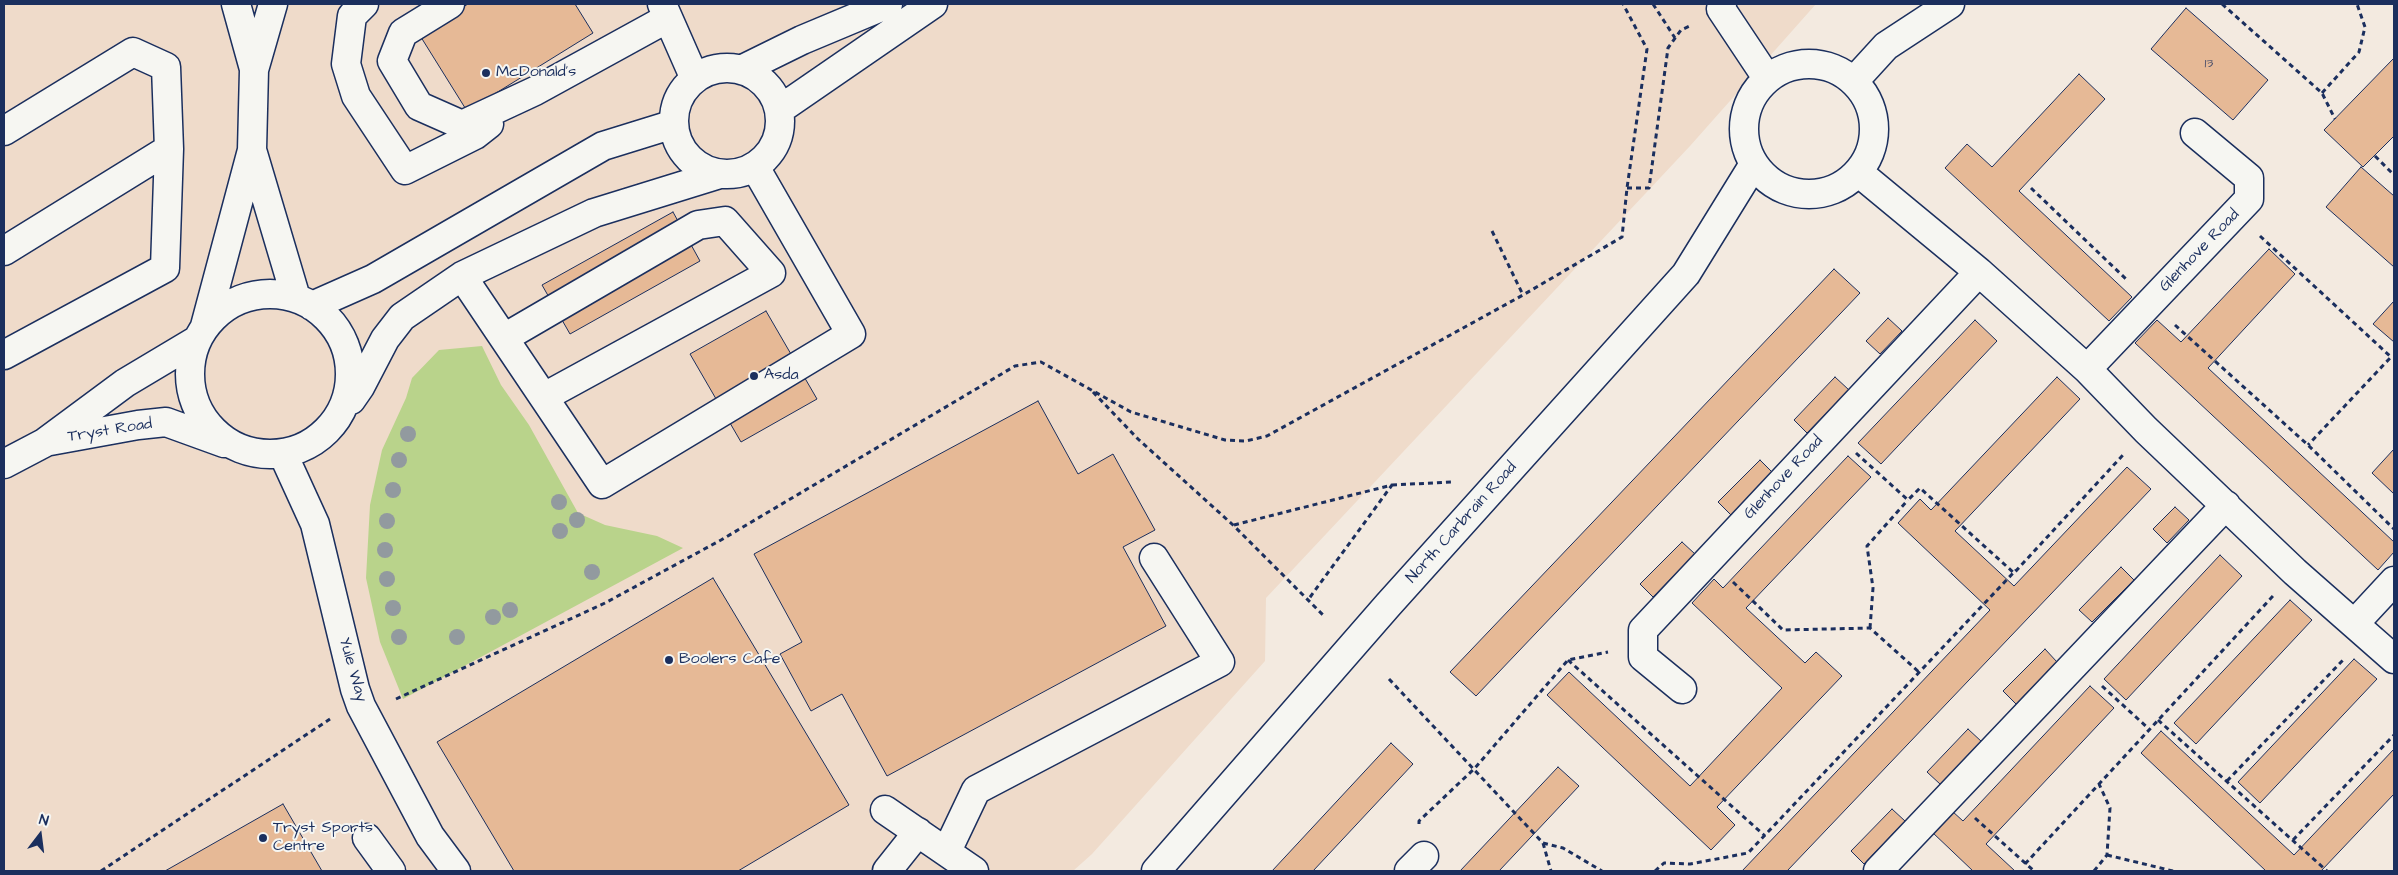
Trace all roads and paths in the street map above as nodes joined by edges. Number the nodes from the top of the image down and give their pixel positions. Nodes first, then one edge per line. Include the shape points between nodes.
1 (236, 4) edge
2 (273, 4) edge
3 (364, 4) edge
4 (450, 4) edge
5 (888, 4) edge
6 (933, 4) edge
7 (1623, 4) edge
8 (1653, 4) edge
9 (1950, 4) edge
10 (2222, 4) edge
11 (2356, 4) edge
12 (1722, 6) edge
13 (665, 11) edge
14 (1675, 38) junction
15 (254, 70) junction
16 (742, 70) junction
17 (1767, 78) junction
18 (695, 79) junction
19 (1854, 81) junction
20 (2322, 93) junction
21 (519, 99) junction
22 (779, 110) junction
23 (2335, 119) dead end
24 (674, 124) junction
25 (4, 131) edge
26 (2195, 133) dead end
27 (169, 150) junction
28 (252, 150) junction
29 (2375, 156) dead end
30 (1754, 164) junction
31 (755, 167) junction
32 (1858, 172) junction
33 (720, 174) junction
34 (2394, 175) edge
35 (1626, 188) junction
36 (2031, 188) dead end
37 (2235, 214) junction
38 (1492, 231) dead end
39 (4, 250) edge
40 (1979, 272) junction
41 (462, 276) junction
42 (1523, 295) junction
43 (304, 302) junction
44 (2150, 303) junction
45 (201, 333) junction
46 (504, 338) junction
47 (4, 355) edge
48 (2087, 369) junction
49 (1089, 388) junction
50 (544, 397) junction
51 (339, 416) junction
52 (1830, 430) junction
53 (2146, 430) junction
54 (44, 442) junction
55 (2308, 445) junction
56 (233, 446) junction
57 (283, 454) junction
58 (4, 464) edge
59 (1500, 480) junction
60 (1392, 485) junction
61 (1908, 500) junction
62 (2226, 505) junction
63 (1233, 525) junction
64 (2394, 529) edge
65 (1154, 558) dead end
66 (1709, 559) junction
67 (2016, 570) junction
68 (2295, 572) junction
69 (2394, 581) edge
70 (1308, 600) junction
71 (1324, 616) dead end
72 (1870, 628) junction
73 (2361, 629) junction
74 (1643, 644) junction
75 (2394, 659) edge
76 (1568, 660) junction
77 (2076, 662) junction
78 (1920, 673) junction
79 (1390, 679) dead end
80 (1682, 689) dead end
81 (390, 702) dead end
82 (335, 715) dead end
83 (2158, 720) junction
84 (2149, 729) junction
85 (2394, 736) edge
86 (1475, 768) junction
87 (2226, 781) junction
88 (2099, 784) junction
89 (1950, 796) junction
90 (885, 810) dead end
91 (918, 832) junction
92 (1765, 836) junction
93 (367, 838) dead end
94 (2293, 840) junction
95 (1544, 843) junction
96 (947, 851) junction
97 (2107, 856) junction
98 (1417, 864) edge
99 (2025, 864) junction
100 (101, 871) edge
101 (391, 871) edge
102 (456, 871) edge
103 (888, 871) edge
104 (974, 871) edge
105 (1156, 871) edge
106 (1551, 871) edge
107 (1602, 871) edge
108 (1655, 871) edge
109 (1878, 871) edge
110 (2034, 871) edge
111 (2094, 871) edge
112 (2173, 871) edge
113 (2327, 871) edge

1 - 15 street
2 - 15 street
3 - 21 street via 352,16 346,64 356,96 405,170 475,136
4 - 21 street via 403,33 392,61 419,106 462,126
5 - 16 street via 802,40
6 - 22 street
7 - 35 path via 1647,49
8 - 14 path
9 - 19 street via 1886,46
10 - 20 path
11 - 20 path via 2365,27 2359,52
12 - 14 path via 1681,30
12 - 17 street
13 - 18 street
13 - 21 street
14 - 35 path via 1668,48 1649,188
15 - 28 street
16 - 18 street via 725,68 709,71
16 - 22 street via 766,85
17 - 19 street via 1784,68 1821,64
17 - 30 street via 1746,109 1746,147
18 - 24 street via 683,91 676,106
19 - 32 street via 1866,97 1873,116 1874,136 1869,155
20 - 23 path
22 - 31 street via 780,127 776,143 768,156
24 - 33 street via 678,141 687,157 702,168
24 - 43 street via 602,146 380,275
25 - 27 street via 133,52 166,66
26 - 37 street, Glenhove Road via 2249,178 2249,200
27 - 39 street
27 - 47 street via 166,268
28 - 43 street
28 - 45 street
29 - 34 path
30 - 32 street via 1768,179 1785,189 1804,194 1824,192 1842,185
30 - 59 street, North Carbrain Road via 1686,274
31 - 33 street via 738,174
31 - 50 street via 851,334 602,484
32 - 40 street
33 - 41 street via 594,212
35 - 42 path via 1622,237
36 - 44 path
37 - 44 street, Glenhove Road
37 - 55 path via 2391,357
38 - 42 path
40 - 48 street
40 - 52 street, Glenhove Road
41 - 46 street
41 - 51 street via 402,317 385,338 360,388
42 - 49 path via 1267,436 1246,441 1225,440 1130,412
43 - 45 street via 276,294 236,301 219,311
43 - 51 street via 331,322 344,344 350,368 349,392
44 - 48 street, Glenhove Road
44 - 55 path
45 - 54 street, Tryst Road
45 - 56 street via 190,364 190,389 198,412 213,432
46 - 50 street
46 - 50 street via 698,225 724,221 771,273
48 - 53 street
49 - 63 path via 1138,439
49 - 81 path via 1041,362 1015,366 721,540 605,604
51 - 57 street via 325,434 305,447
52 - 61 path
52 - 66 street, Glenhove Road
53 - 62 street
53 - 67 path
54 - 56 street, Tryst Road via 166,422
54 - 58 street, Tryst Road
55 - 64 path
56 - 57 street via 257,454
57 - 102 street, Yule Way via 315,524 361,706 430,836
59 - 60 path
59 - 105 street, North Carbrain Road
60 - 63 path
60 - 70 path
61 - 67 path via 1920,488 2014,573
61 - 72 path via 1867,546 1873,588
62 - 68 street
62 - 77 street
63 - 70 path
65 - 96 street via 1220,662 976,790
66 - 72 path via 1783,630
66 - 74 street, Glenhove Road via 1643,630
67 - 78 path
68 - 73 street
68 - 83 path
69 - 73 street
70 - 71 path
72 - 78 path
73 - 75 street
73 - 87 path
74 - 76 path
74 - 80 street via 1643,657
76 - 86 path
76 - 92 path
77 - 84 path
77 - 89 street
78 - 92 path
79 - 86 path
82 - 100 path
83 - 84 path
83 - 87 path
84 - 88 path
85 - 94 path
86 - 95 path
86 - 98 path via 1419,821
87 - 94 path
88 - 97 path via 2110,808
88 - 99 path
89 - 99 path
89 - 109 street
90 - 91 street
91 - 96 street
91 - 103 street
92 - 108 path via 1748,854 1690,864 1664,863
93 - 101 street
94 - 113 path
95 - 106 path
95 - 107 path via 1563,848
96 - 104 street
97 - 111 path
97 - 112 path
99 - 110 path

